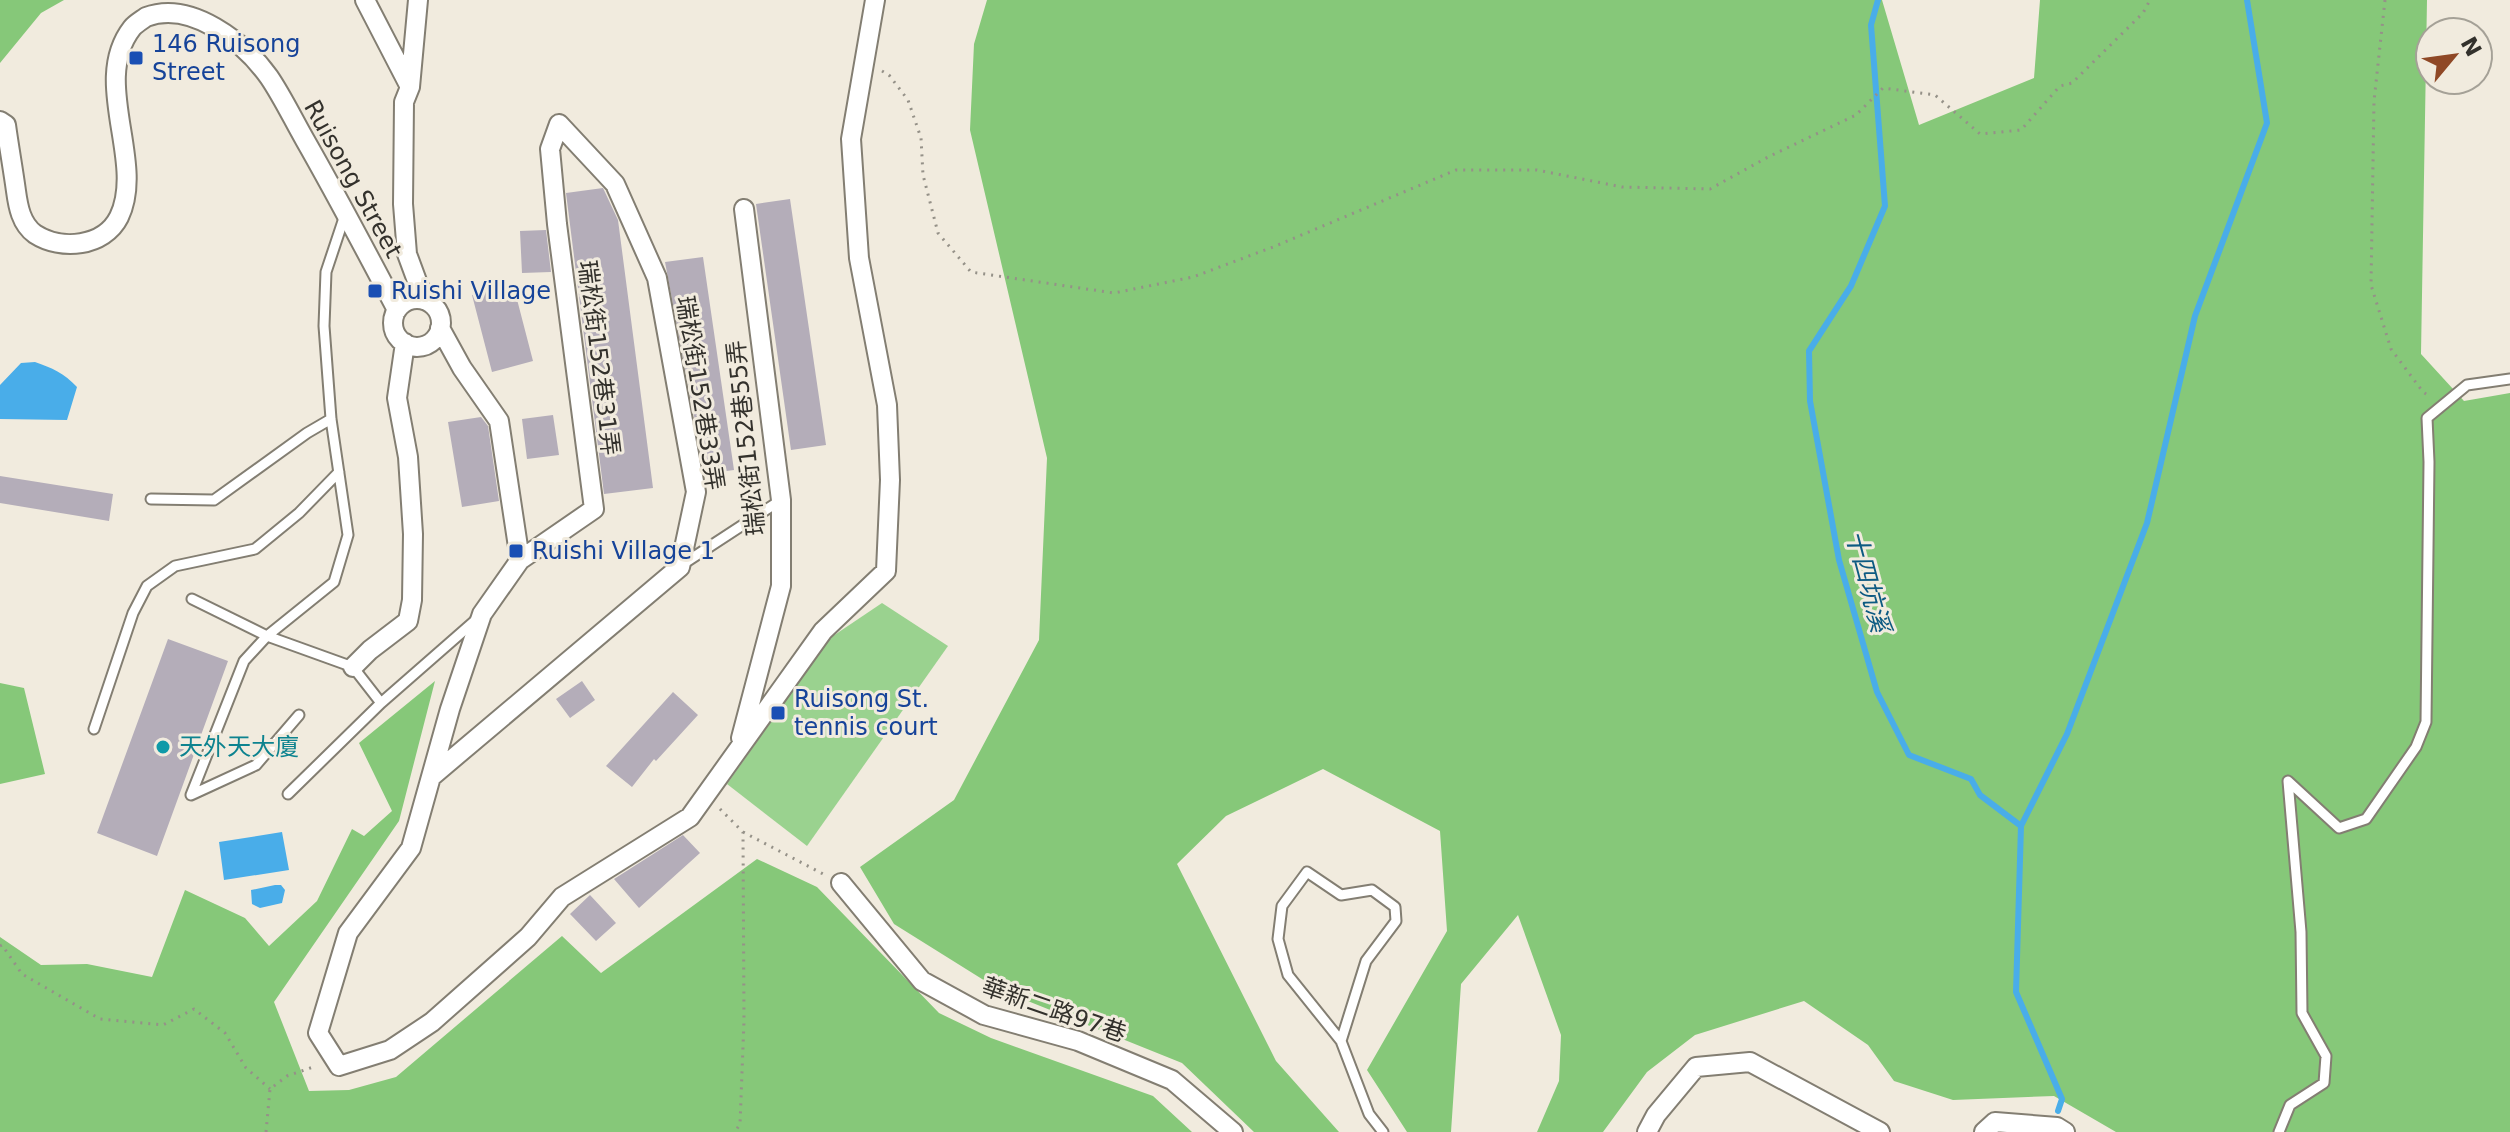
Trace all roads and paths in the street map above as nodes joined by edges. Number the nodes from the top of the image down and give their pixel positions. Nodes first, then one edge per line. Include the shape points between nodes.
1 (365, 0) edge
2 (418, 0) edge
3 (875, 0) edge
4 (2150, 0) edge
5 (2385, 0) edge
6 (865, 61) junction
7 (410, 87) junction
8 (0, 121) edge
9 (559, 124) joint
10 (744, 209) dead end
11 (346, 212) junction
12 (424, 300) junction
13 (397, 310) junction
14 (440, 328) junction
15 (405, 343) junction
16 (2510, 379) edge
17 (2440, 403) dead end
18 (331, 419) junction
19 (339, 472) junction
20 (151, 499) dead end
21 (781, 500) junction
22 (520, 560) junction
23 (680, 567) junction
24 (192, 599) dead end
25 (482, 614) junction
26 (267, 636) junction
27 (353, 667) junction
28 (381, 703) junction
29 (299, 715) dead end
30 (94, 729) dead end
31 (737, 752) junction
32 (431, 777) junction
33 (288, 794) dead end
34 (706, 795) junction
35 (743, 832) junction
36 (841, 883) joint
37 (0, 946) edge
38 (1341, 1041) junction
39 (333, 1056) junction
40 (270, 1089) junction
41 (266, 1132) edge
42 (735, 1132) edge
43 (1233, 1132) edge
44 (1383, 1132) edge
45 (1647, 1132) edge
46 (1880, 1132) edge
47 (1984, 1132) edge
48 (2065, 1132) edge
49 (2279, 1132) edge

1 - 7 street
2 - 7 street, Ruisong Street
3 - 6 street
4 - 6 path via 2143,13 2072,83 2060,86 2021,130 1980,134 1935,95 1883,88 1856,115 1710,189 1622,187 1537,170 1456,170 1193,277 1114,293 971,272 938,233 923,175 921,138 908,100 889,75
5 - 17 path via 2374,101 2371,285 2391,349 2423,392
6 - 31 street via 851,139 859,258 887,405 886,571 823,631
7 - 12 street, Ruisong Street via 404,102 403,204 407,254
8 - 11 street, Ruisong Street via 6,125 19,213 34,233 59,243 82,244 102,236 118,218 128,189 118,59 132,27 156,11 177,6 205,16 269,77
9 - 22 street, 瑞松街152巷31弄 via 550,149 554,194 594,509
9 - 23 street, 瑞松街152巷33弄 via 615,184 657,278 696,492
10 - 21 street, 瑞松街152巷55弄
11 - 13 street, Ruisong Street
11 - 18 lane via 326,272
12 - 13 street via 409,300
12 - 14 street, Ruisong Street via 436,308
13 - 15 street, Ruisong Street via 393,325
14 - 15 street via 426,345
14 - 22 street, Ruisong Street via 499,421
15 - 27 street via 397,398 408,457 412,600 408,621
16 - 49 lane via 2467,385 2427,418 2426,722 2416,747 2366,819 2339,828 2288,781 2302,1013 2326,1056 2324,1083 2290,1105
18 - 19 lane
18 - 20 lane via 214,500
19 - 26 lane via 348,535 334,582
19 - 30 lane via 255,549 175,566 147,586
21 - 23 lane
21 - 31 street, 瑞松街152巷55弄 via 781,586
22 - 25 street
23 - 32 street
24 - 26 lane
25 - 28 lane
25 - 32 street
26 - 27 lane
26 - 29 lane via 244,661 191,795 256,765
27 - 28 lane
28 - 33 lane
31 - 34 street
32 - 39 street via 411,848 348,933 318,1033
34 - 35 path
34 - 39 street via 690,817 562,897 528,937 432,1022 390,1050 339,1066
35 - 36 path
35 - 42 path via 744,1021 740,1124
36 - 43 street, 華新二路97巷 via 922,981 984,1015 1078,1041 1172,1080
37 - 40 path via 22,974 100,1019 163,1025 194,1009 225,1033 246,1068
38 - 38 lane via 1288,975 1278,939 1282,906 1307,872 1341,895 1372,890 1395,907 1396,921 1366,961
38 - 44 lane via 1369,1114
39 - 40 path
40 - 41 path
45 - 46 street via 1696,1067 1750,1062
47 - 48 street via 1995,1122

